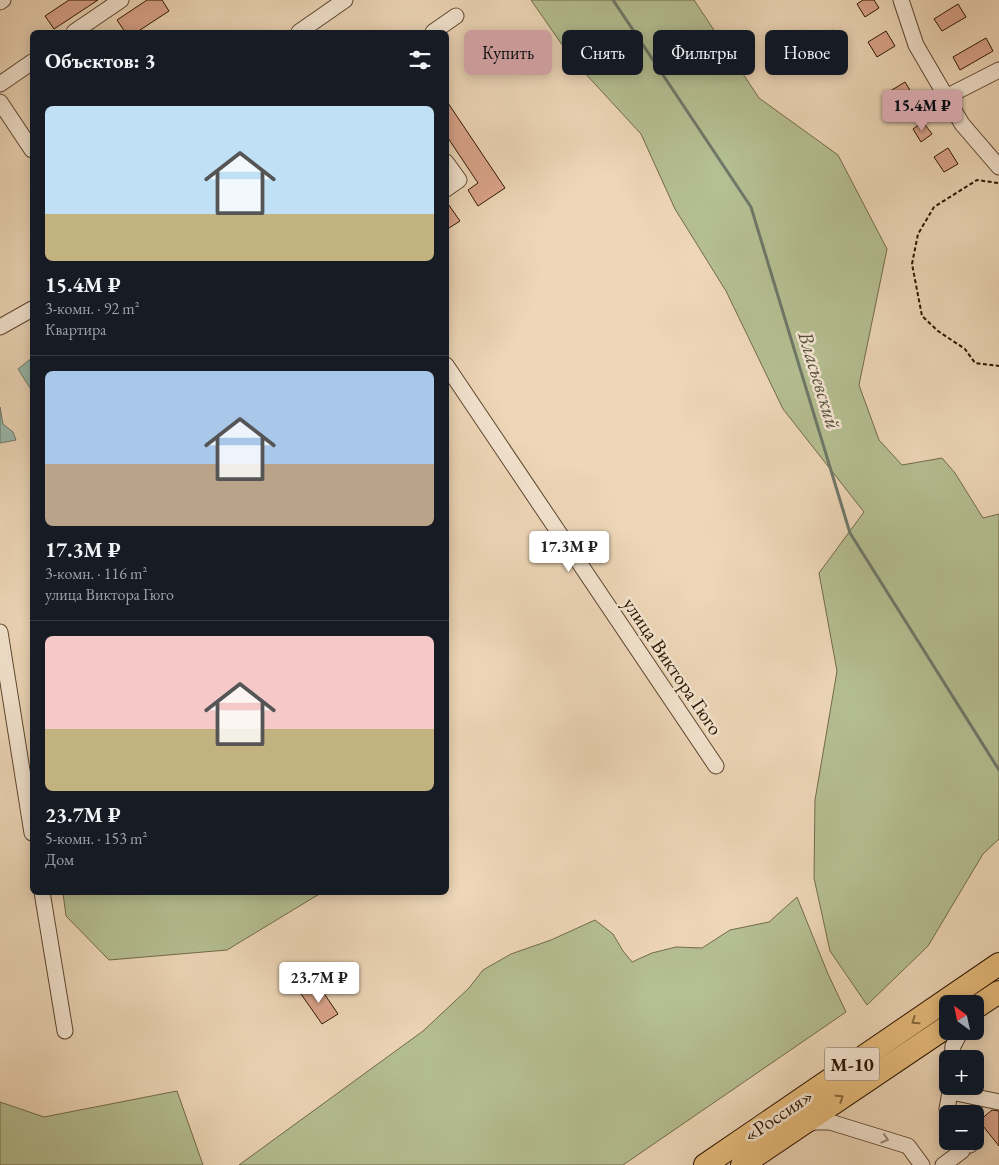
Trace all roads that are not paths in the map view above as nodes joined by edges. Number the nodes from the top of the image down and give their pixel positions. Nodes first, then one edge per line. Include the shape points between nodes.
1 (121, 0) edge
2 (345, 0) edge
3 (901, 0) edge
4 (456, 16) dead end
5 (77, 30) edge
6 (302, 30) edge
7 (436, 30) edge
8 (30, 63) edge
9 (999, 70) edge
10 (0, 84) edge
11 (946, 96) junction
12 (0, 102) edge
13 (30, 147) edge
14 (449, 166) edge
15 (999, 167) edge
16 (449, 187) edge
17 (30, 310) edge
18 (0, 327) edge
19 (449, 369) edge
20 (0, 632) edge
21 (6, 713) edge
22 (716, 766) dead end
23 (30, 823) edge
24 (42, 895) edge
25 (999, 964) edge
26 (999, 992) edge
27 (984, 1002) edge
28 (999, 1002) edge
29 (984, 1013) edge
30 (65, 1031) dead end
31 (939, 1032) edge
32 (973, 1095) edge
33 (999, 1102) edge
34 (788, 1132) junction
35 (963, 1150) edge
36 (705, 1165) edge
37 (742, 1165) edge
38 (922, 1165) edge
39 (942, 1165) edge

1 - 5 street
2 - 6 street
3 - 11 street via 916,45
4 - 7 street
8 - 10 street
9 - 11 street
11 - 15 street via 962,124
12 - 13 street
14 - 16 street via 459,180
17 - 18 street
19 - 22 street, улица Виктора Гюго
20 - 21 street
21 - 23 street
24 - 30 street
25 -> 36 highway, «Россия» / М-10
26 - 27 highway
28 - 29 street
34 -> 31 highway, «Россия» / М-10
32 - 33 street
34 - 37 highway, «Россия» / М-10
34 -> 38 street via 814,1122 830,1122 908,1146
35 - 39 street

